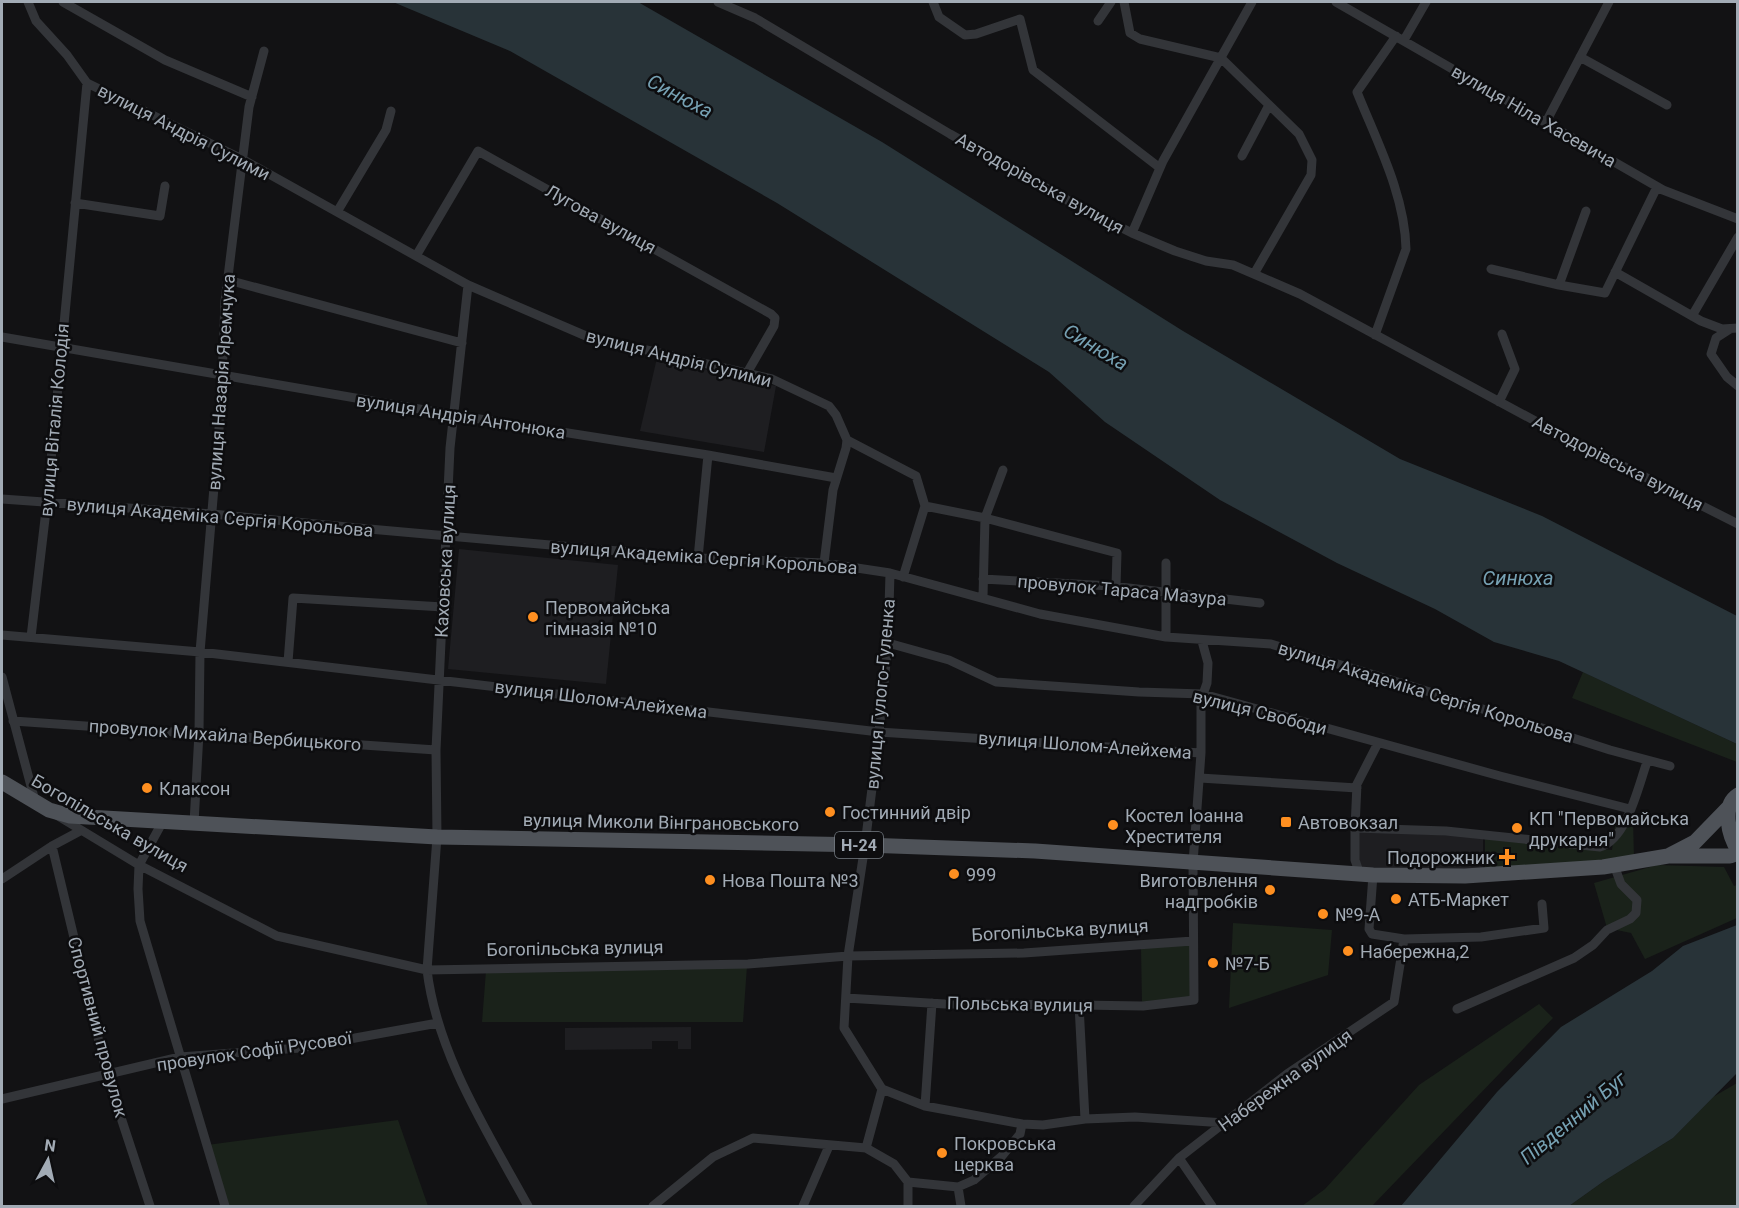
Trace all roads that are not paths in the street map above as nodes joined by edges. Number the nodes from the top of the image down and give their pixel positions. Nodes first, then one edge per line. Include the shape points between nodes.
1 (28, 2) edge
2 (63, 2) edge
3 (721, 2) edge
4 (933, 2) edge
5 (1111, 2) edge
6 (1124, 2) edge
7 (1252, 2) edge
8 (1336, 2) edge
9 (1426, 2) edge
10 (1609, 2) edge
11 (1098, 21) dead end
12 (1400, 38) junction
13 (264, 51) dead end
14 (1580, 57) junction
15 (1221, 58) junction
16 (87, 83) junction
17 (252, 97) junction
18 (1269, 105) junction
19 (1667, 105) dead end
20 (391, 111) dead end
21 (1546, 122) junction
22 (1242, 156) dead end
23 (242, 159) junction
24 (1160, 168) junction
25 (165, 186) dead end
26 (1657, 187) junction
27 (75, 203) junction
28 (1586, 211) dead end
29 (337, 212) junction
30 (1737, 219) edge
31 (1132, 233) junction
32 (1737, 237) edge
33 (416, 256) junction
34 (1491, 269) dead end
35 (1615, 272) junction
36 (1254, 274) junction
37 (228, 280) junction
38 (468, 285) junction
39 (1558, 285) junction
40 (1692, 316) junction
41 (1734, 328) edge
42 (1502, 334) dead end
43 (1375, 335) junction
44 (2, 338) edge
45 (462, 343) junction
46 (60, 348) junction
47 (747, 373) junction
48 (222, 376) junction
49 (1737, 386) edge
50 (1499, 402) junction
51 (454, 415) junction
52 (847, 440) junction
53 (708, 455) junction
54 (1003, 470) dead end
55 (836, 478) junction
56 (2, 499) edge
57 (47, 502) junction
58 (925, 506) junction
59 (212, 514) junction
60 (985, 518) junction
61 (1737, 524) edge
62 (446, 536) junction
63 (698, 558) junction
64 (1166, 562) dead end
65 (824, 563) junction
66 (890, 573) junction
67 (903, 577) junction
68 (983, 579) junction
69 (1116, 586) junction
70 (1167, 592) junction
71 (983, 597) junction
72 (1260, 603) dead end
73 (443, 607) junction
74 (2, 635) edge
75 (31, 637) junction
76 (1166, 637) junction
77 (1202, 641) junction
78 (888, 643) junction
79 (200, 652) junction
80 (288, 662) junction
81 (2, 677) edge
82 (439, 680) junction
83 (1203, 694) junction
84 (13, 721) junction
85 (879, 732) junction
86 (200, 733) junction
87 (1378, 743) junction
88 (436, 750) junction
89 (1201, 753) junction
90 (1647, 762) junction
91 (1670, 766) dead end
92 (1200, 778) junction
93 (2, 782) edge
94 (1737, 782) edge
95 (1357, 788) junction
96 (1733, 800) edge
97 (35, 801) junction
98 (1630, 809) junction
99 (49, 810) junction
100 (163, 821) junction
101 (194, 823) junction
102 (1355, 828) junction
103 (80, 831) junction
104 (437, 837) junction
105 (865, 845) junction
106 (52, 846) junction
107 (1737, 851) edge
108 (1668, 856) junction
109 (1193, 863) junction
110 (139, 865) junction
111 (1614, 866) junction
112 (1367, 874) junction
113 (2, 879) edge
114 (1542, 904) dead end
115 (1404, 939) junction
116 (1193, 941) junction
117 (848, 956) junction
118 (427, 970) junction
119 (846, 998) junction
120 (932, 1003) junction
121 (1079, 1005) junction
122 (1457, 1009) dead end
123 (438, 1023) junction
124 (180, 1057) junction
125 (107, 1075) junction
126 (882, 1089) junction
127 (2, 1099) edge
128 (926, 1106) junction
129 (1085, 1119) junction
130 (1225, 1123) junction
131 (1022, 1124) junction
132 (829, 1146) junction
133 (866, 1148) junction
134 (1179, 1158) junction
135 (908, 1182) junction
136 (958, 1187) junction
137 (150, 1206) edge
138 (225, 1206) edge
139 (528, 1206) edge
140 (653, 1206) edge
141 (803, 1206) edge
142 (908, 1206) edge
143 (961, 1206) edge
144 (1134, 1206) edge
145 (1212, 1206) edge

1 - 16 street, вулиця Андрія Сулими via 36,21
2 - 17 street via 165,60
3 - 31 street, Автодорівська вулиця via 1076,205
4 - 24 street via 939,17 965,35 1020,19 1033,70
5 - 11 street
6 - 15 street via 1130,33 1140,39
7 - 15 street
8 - 12 street, вулиця Ніла Хасевича
9 - 12 street
10 - 14 street
12 - 21 street, вулиця Ніла Хасевича
12 - 43 street via 1358,92 1386,162 1406,235 1406,249
13 - 17 street, вулиця Назарія Яремчука
14 - 19 street
14 - 21 street
15 - 18 street
15 - 24 street
16 - 23 street, вулиця Андрія Сулими
16 - 27 street, вулиця Віталія Колодія
17 - 23 street, вулиця Назарія Яремчука
18 - 22 street
18 - 36 street via 1299,134 1312,160 1311,175
20 - 29 street via 386,130
21 - 26 street, вулиця Ніла Хасевича
23 - 29 street, вулиця Андрія Сулими
23 - 37 street, вулиця Назарія Яремчука
24 - 31 street
25 - 27 street via 160,216
26 - 30 street, вулиця Ніла Хасевича
26 - 35 street
27 - 46 street, вулиця Віталія Колодія
28 - 39 street
29 - 33 street, вулиця Андрія Сулими
31 - 36 street, Автодорівська вулиця via 1175,251
32 - 40 street
33 - 38 street, вулиця Андрія Сулими
33 - 47 street, Лугова вулиця via 478,151 771,314 774,326
34 - 39 street
35 - 39 street via 1605,293
35 - 40 street
36 - 43 street, Автодорівська вулиця
37 - 45 street
37 - 48 street, вулиця Назарія Яремчука
38 - 45 street, Каховська вулиця
38 - 47 street, вулиця Андрія Сулими via 586,336
40 - 41 street via 1722,329
41 - 49 street via 1716,339 1711,354
42 - 50 street via 1515,369
43 - 50 street, Автодорівська вулиця
44 - 46 street, вулиця Андрія Антонюка
45 - 51 street, Каховська вулиця
46 - 48 street, вулиця Андрія Антонюка
46 - 57 street, вулиця Віталія Колодія
47 - 52 street, вулиця Андрія Сулими via 772,379 829,406
48 - 51 street, вулиця Андрія Антонюка
48 - 59 street, вулиця Назарія Яремчука
50 - 61 street, Автодорівська вулиця
51 - 53 street, вулиця Андрія Антонюка
51 - 62 street, Каховська вулиця
52 - 55 street
52 - 58 street via 916,476
53 - 55 street, вулиця Андрія Антонюка
53 - 63 street
54 - 60 street
55 - 65 street
56 - 57 street, вулиця Академіка Сергія Корольова
57 - 59 street, вулиця Академіка Сергія Корольова
57 - 75 street, вулиця Віталія Колодія
58 - 60 street
58 - 67 street
59 - 62 street, вулиця Академіка Сергія Корольова
59 - 79 street, вулиця Назарія Яремчука
60 - 68 street
60 - 69 street via 1117,553
62 - 63 street, вулиця Академіка Сергія Корольова
62 - 73 street, Каховська вулиця
63 - 65 street, вулиця Академіка Сергія Корольова
64 - 70 street
65 - 66 street, вулиця Академіка Сергія Корольова
66 - 67 street, вулиця Академіка Сергія Корольова
66 - 78 street, вулиця Гулого-Гуленка
67 - 71 street, вулиця Академіка Сергія Корольова
68 - 69 street, провулок Тараса Мазура
68 - 71 street
69 - 70 street, провулок Тараса Мазура
70 - 72 street, провулок Тараса Мазура
70 - 76 street
71 - 76 street, вулиця Академіка Сергія Корольова via 1040,614
73 - 80 street via 293,598
73 - 82 street, Каховська вулиця
74 - 75 street, вулиця Шолом-Алейхема
75 - 79 street, вулиця Шолом-Алейхема
76 - 77 street, вулиця Академіка Сергія Корольова
77 - 83 street via 1208,663
77 - 90 street, вулиця Академіка Сергія Корольова via 1271,644
78 - 83 street, вулиця Свободи via 949,660 996,681
78 - 85 street, вулиця Гулого-Гуленка
79 - 80 street, вулиця Шолом-Алейхема
79 - 86 street, вулиця Назарія Яремчука
80 - 82 street, вулиця Шолом-Алейхема
81 - 84 street
82 - 85 street, вулиця Шолом-Алейхема
82 - 88 street, Каховська вулиця
83 - 87 street, вулиця Свободи
83 - 89 street
84 - 86 street, провулок Михайла Вербицького
84 - 97 street
85 - 89 street, вулиця Шолом-Алейхема
85 - 105 street, вулиця Гулого-Гуленка
86 - 88 street, провулок Михайла Вербицького
86 - 101 street, вулиця Назарія Яремчука
87 - 95 street
87 - 98 street, вулиця Свободи
88 - 104 street, Каховська вулиця
89 - 92 street
90 - 91 street, вулиця Академіка Сергія Корольова
90 - 98 street
92 - 95 street
92 - 109 street
93 - 97 main road, Богопільська вулиця / Н-24
94 - 96 main road, Н-24
95 - 102 street
96 - 107 main road, Н-24 via 1730,831
96 - 108 main road, вулиця Миколи Вінграновського / Н-24 via 1695,842
97 - 99 main road, Богопільська вулиця / Н-24
98 - 102 street via 1618,835 1600,847 1446,831
99 - 100 main road, вулиця Миколи Вінграновського / Н-24 via 70,816
99 - 103 street, Богопільська вулиця
100 - 101 main road, вулиця Миколи Вінграновського / Н-24
100 - 110 street
101 - 104 main road, вулиця Миколи Вінграновського / Н-24
102 - 112 street via 1355,860
103 - 106 street
103 - 110 street, Богопільська вулиця
104 - 105 main road, вулиця Миколи Вінграновського / Н-24
104 - 118 street, Каховська вулиця
105 - 109 main road, вулиця Миколи Вінграновського / Н-24 via 1035,851
105 - 117 street, вулиця Гулого-Гуленка
106 - 113 street
106 - 125 street, Спортивний провулок
107 - 108 main road, вулиця Миколи Вінграновського / Н-24 via 1730,856
108 - 111 main road, вулиця Миколи Вінграновського / Н-24
109 - 112 main road, вулиця Миколи Вінграновського / Н-24
109 - 116 street
110 - 118 street, Богопільська вулиця via 277,936
110 - 124 street via 140,921
111 - 112 main road, вулиця Миколи Вінграновського / Н-24 via 1465,876
111 - 122 street via 1621,884 1637,900 1636,913 1630,919 1607,930 1574,958
112 - 115 street via 1369,929 1372,934
114 - 115 street via 1544,928 1481,937
115 - 130 street, Набережна вулиця via 1394,1002 1287,1074
116 - 117 street, Богопільська вулиця via 1024,953
116 - 121 street, Польська вулиця via 1194,1000 1143,1006
117 - 118 street, Богопільська вулиця via 748,964
117 - 119 street, вулиця Гулого-Гуленка
118 - 123 street, Каховська вулиця
119 - 120 street, Польська вулиця
119 - 126 street, вулиця Гулого-Гуленка via 844,1028
120 - 121 street, Польська вулиця
120 - 128 street
121 - 129 street
123 - 124 street, провулок Софії Русової via 300,1048
123 - 139 street, Каховська вулиця via 472,1105
124 - 125 street, провулок Софії Русової
124 - 138 street
125 - 127 street, провулок Софії Русової
125 - 137 street, Спортивний провулок
126 - 128 street
126 - 133 street
128 - 131 street
129 - 130 street via 1135,1117
129 - 131 street
130 - 134 street, Набережна вулиця
131 - 136 street via 1020,1134 1002,1156 974,1180
132 - 133 street
132 - 140 street via 753,1138 713,1157
132 - 141 street
133 - 135 street via 894,1164
134 - 144 street, Набережна вулиця
134 - 145 street
135 - 136 street
135 - 142 street
136 - 143 street

